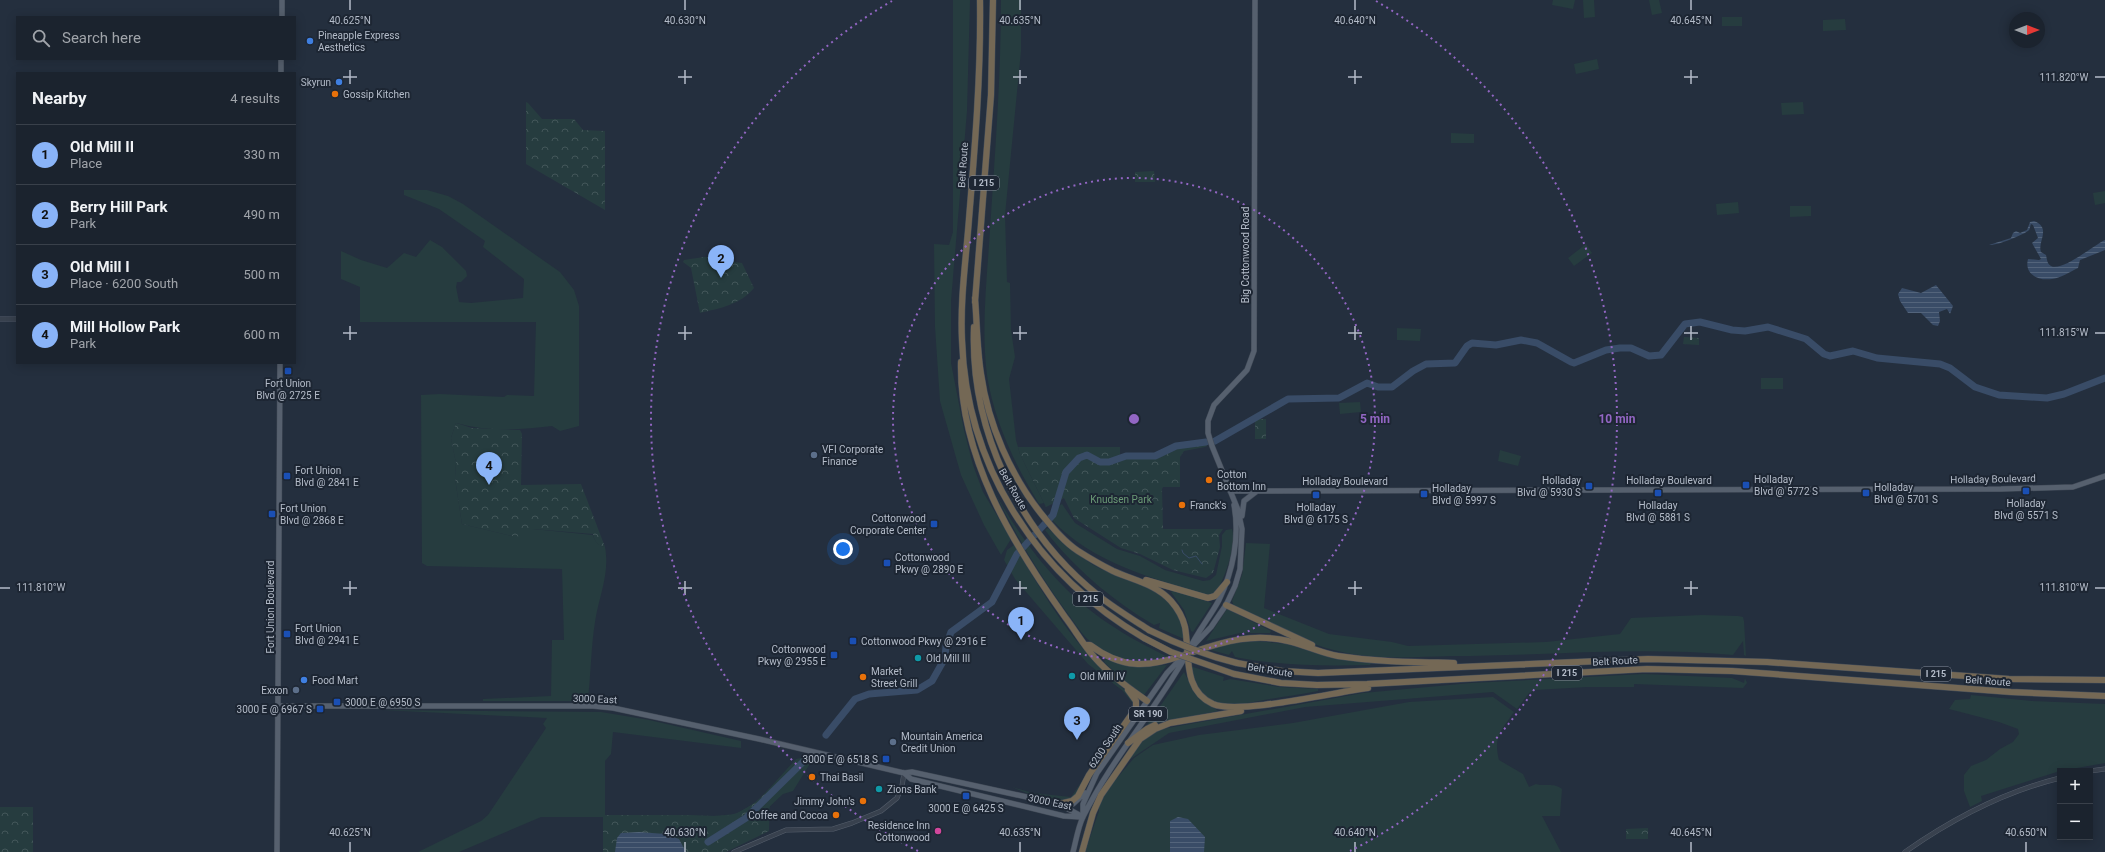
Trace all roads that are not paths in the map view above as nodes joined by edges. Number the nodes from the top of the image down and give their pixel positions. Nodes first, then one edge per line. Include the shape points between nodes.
1 (282, 0) edge
2 (980, 0) edge
3 (993, 0) edge
4 (1255, 0) edge
5 (282, 16) edge
6 (281, 60) edge
7 (281, 72) edge
8 (975, 298) junction
9 (0, 319) edge
10 (16, 319) edge
11 (962, 340) junction
12 (280, 364) edge
13 (2105, 476) edge
14 (1230, 490) junction
15 (1258, 490) junction
16 (1232, 496) junction
17 (1242, 529) junction
18 (1113, 571) junction
19 (1227, 582) junction
20 (1226, 605) junction
21 (1086, 645) junction
22 (1187, 653) junction
23 (1334, 655) junction
24 (1495, 664) junction
25 (2105, 680) edge
26 (1122, 682) junction
27 (1402, 683) junction
28 (2105, 696) edge
29 (1147, 701) junction
30 (1270, 704) junction
31 (279, 706) junction
32 (1170, 723) junction
33 (1128, 743) junction
34 (2105, 769) edge
35 (2093, 771) edge
36 (904, 773) junction
37 (2057, 779) edge
38 (1090, 786) junction
39 (1059, 804) junction
40 (1083, 817) junction
41 (277, 852) edge
42 (734, 852) edge
43 (1073, 852) edge
44 (1082, 852) edge
45 (1905, 852) edge

1 - 5 main road
2 - 11 highway, Belt Route / I 215 via 979,93
3 - 8 highway, Belt Route / I 215 via 991,94
4 - 14 main road, Big Cottonwood Road via 1254,351 1247,370 1212,409 1208,425 1212,446
6 - 7 main road
8 - 18 highway via 981,374 990,414 1008,459 1033,504 1058,534 1076,550
8 - 24 highway, Belt Route / I 215, bridge via 973,335 976,376 998,463 1021,509 1047,544 1074,574 1099,596 1149,630 1203,655 1282,671 1318,673
9 - 10 street
11 - 21 highway via 961,379 966,417 984,478 1004,521 1026,559
11 - 27 highway, Belt Route / I 215, bridge via 974,419 991,472 1014,514 1040,549 1095,606 1144,638 1171,652 1234,674 1281,683 1317,685
12 - 31 main road, Fort Union Boulevard
13 - 15 main road, Holladay Boulevard via 2073,487
14 - 15 main road, Holladay Boulevard
14 - 16 main road, 6200 South
15 - 17 main road via 1244,501
16 - 17 main road, 6200 South
16 - 19 main road, 6200 South via 1236,536
17 - 20 main road, 6200 South via 1240,569
18 - 19 highway via 1208,598 1215,596
18 - 22 highway via 1149,585 1170,600 1180,613 1185,627
19 - 22 main road, 6200 South / SR 190
20 - 22 main road, 6200 South / SR 190 via 1203,638
20 - 23 highway
21 - 22 highway via 1113,659 1133,664 1150,664
21 - 26 highway via 1096,659
22 - 23 highway via 1221,642 1254,637 1288,641
22 - 29 main road, 6200 South / SR 190 via 1167,673
22 - 30 highway via 1193,685 1213,704 1236,708
22 - 33 main road, 6200 South / SR 190
23 - 24 highway via 1390,662
24 - 25 highway, Belt Route / I 215 via 1648,659 1732,661 2009,679
26 - 29 highway
26 - 39 highway via 1136,701 1136,708 1078,796 1072,801
27 - 28 highway, Belt Route / I 215 via 1647,669 1732,671 2011,692
27 - 30 highway
29 - 38 main road, 6200 South / SR 190
30 - 32 highway
31 - 36 main road, 3000 East via 607,707
31 - 41 main road, Fort Union Boulevard
32 - 33 highway via 1147,729
32 - 44 highway via 1140,739 1117,770 1098,801
33 - 40 main road, 6200 South / SR 190 via 1102,780
34 - 35 street
36 - 39 main road, 3000 East via 912,772
36 - 40 main road, 3000 East via 911,779 1064,816
36 - 42 street via 897,798 881,811 833,829 786,830
37 - 45 street via 2025,788 1983,806 1941,828
38 - 39 main road via 1076,803
38 - 40 main road, 6200 South / SR 190 via 1083,804
39 - 40 main road, 3000 East
40 - 43 main road, 6200 South / SR 190

